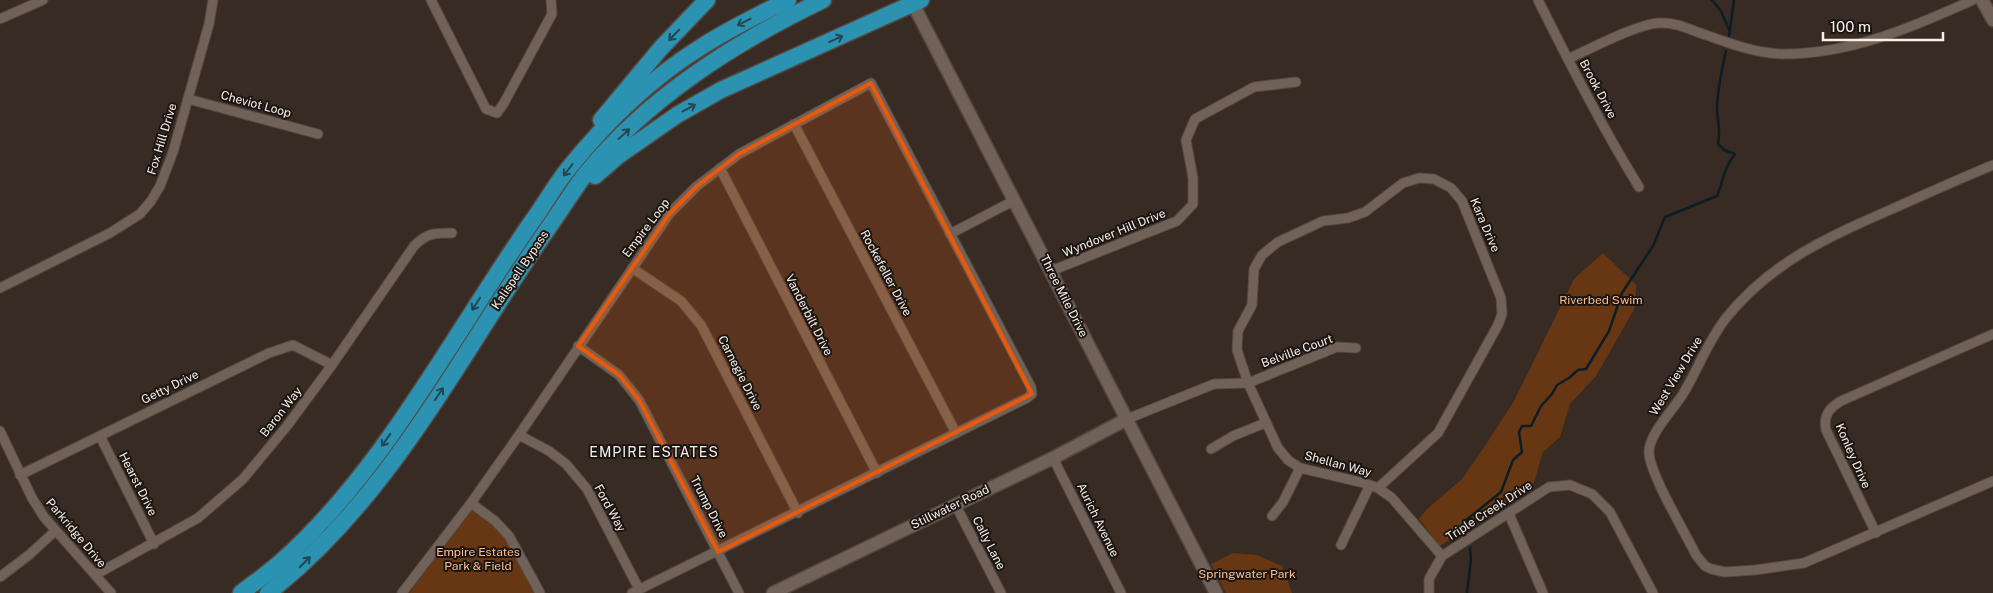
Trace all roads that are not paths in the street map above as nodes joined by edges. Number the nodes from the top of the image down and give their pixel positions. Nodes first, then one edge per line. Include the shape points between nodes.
1 (42, 0) edge
2 (213, 0) edge
3 (431, 0) edge
4 (552, 0) edge
5 (707, 0) edge
6 (788, 0) edge
7 (822, 0) edge
8 (1538, 0) edge
9 (1972, 0) edge
10 (1982, 0) edge
11 (915, 2) edge
12 (0, 19) edge
13 (1993, 20) edge
14 (1568, 59) junction
15 (1296, 82) dead end
16 (188, 99) junction
17 (794, 124) junction
18 (318, 134) dead end
19 (585, 149) junction
20 (1993, 165) edge
21 (720, 168) junction
22 (1639, 187) dead end
23 (1015, 200) junction
24 (567, 201) junction
25 (452, 233) dead end
26 (950, 234) junction
27 (632, 268) junction
28 (1051, 271) junction
29 (0, 288) edge
30 (1993, 334) edge
31 (578, 346) junction
32 (1356, 348) dead end
33 (332, 365) junction
34 (1248, 383) junction
35 (1127, 419) junction
36 (1265, 423) junction
37 (0, 432) edge
38 (956, 433) junction
39 (519, 435) junction
40 (100, 436) junction
41 (1211, 450) dead end
42 (1053, 458) junction
43 (1300, 468) junction
44 (877, 472) junction
45 (20, 474) junction
46 (1993, 481) edge
47 (1374, 487) junction
48 (471, 502) junction
49 (956, 504) junction
50 (798, 512) junction
51 (1509, 514) junction
52 (1272, 516) dead end
53 (55, 531) junction
54 (1876, 532) junction
55 (154, 544) junction
56 (1341, 545) dead end
57 (718, 552) junction
58 (1442, 556) junction
59 (95, 575) junction
60 (0, 577) edge
61 (636, 591) edge
62 (111, 593) edge
63 (241, 593) edge
64 (268, 593) edge
65 (402, 593) edge
66 (540, 593) edge
67 (739, 593) edge
68 (773, 593) edge
69 (1001, 593) edge
70 (1121, 593) edge
71 (1216, 593) edge
72 (1429, 593) edge
73 (1542, 593) edge
74 (1653, 593) edge

1 - 12 street
2 - 16 street, Fox Hill Drive
3 - 4 street via 486,109 497,113 552,14
5 -> 19 highway via 630,84 600,121
6 -> 19 highway, Kalispell Bypass via 700,47 648,86
24 -> 7 highway, Kalispell Bypass via 623,134 687,80 733,48
8 - 14 street, Brook Drive
9 - 14 street via 1872,41 1824,50 1784,54 1766,52 1676,24 1659,23 1643,26
10 - 13 main road
11 - 23 main road, Three Mile Drive
24 -> 11 highway via 618,156 677,115 721,90
14 - 22 street, Brook Drive
15 - 28 street, Wyndover Hill Drive via 1254,88 1195,119 1186,140 1193,204 1177,221
16 - 18 street, Cheviot Loop
16 - 29 street, Fox Hill Drive via 164,178 146,208 110,233
17 - 21 street, Empire Loop
17 - 26 street, Empire Loop via 871,82
17 - 38 street, Rockefeller Drive
19 -> 63 highway, Kalispell Bypass via 508,255 371,462 327,516 289,554
20 - 54 street, West View Drive via 1820,242 1783,264 1726,319 1652,441 1650,458 1660,483 1696,556 1711,570 1732,573 1791,566
21 - 27 street, Empire Loop via 670,213
21 - 44 street, Vanderbilt Drive
23 - 26 street
23 - 28 main road, Three Mile Drive
64 -> 24 highway, Kalispell Bypass via 296,571 342,524 387,470
25 - 33 street, Baron Way via 435,233 414,246
26 - 38 street, Empire Loop via 1032,394
27 - 31 street, Empire Loop
27 - 50 street, Carnegie Drive via 681,301 701,325
28 - 35 main road, Three Mile Drive
30 - 54 street, Konley Drive via 1841,401 1829,410 1824,423 1826,430
31 - 39 street, Empire Loop
31 - 57 street, Trump Drive via 619,375 639,400
32 - 34 street, Belville Court via 1337,347
33 - 40 street, Getty Drive via 293,345 269,353
33 - 55 street, Baron Way via 243,479 198,518
34 - 35 street via 1214,384
34 - 36 street, Shellan Way
34 - 47 street, Kara Drive via 1237,350 1238,331 1252,305 1254,269 1262,255 1278,242 1323,221 1365,212 1402,183 1419,178 1434,179 1451,188 1466,210 1501,298 1502,314 1438,433
35 - 42 main road, Stillwater Road
35 - 71 main road, Three Mile Drive
36 - 41 street via 1233,436
36 - 43 street, Shellan Way via 1278,448
37 - 45 street, Parkridge Drive
38 - 44 street, Empire Loop
39 - 48 street, Empire Loop
39 - 61 street, Ford Way via 566,464 587,489
40 - 45 street, Getty Drive
40 - 55 street, Hearst Drive
42 - 49 main road, Stillwater Road
42 - 70 street, Aurich Avenue
43 - 47 street, Shellan Way
43 - 52 street
44 - 50 street, Empire Loop
45 - 53 street, Parkridge Drive
46 - 54 street
47 - 56 street
47 - 58 street, Shellan Way via 1392,498
48 - 65 street, Empire Loop
48 - 66 street via 496,521 509,536
49 - 68 main road, Stillwater Road
49 - 69 street, Cally Lane
50 - 57 street, Empire Loop
51 - 58 street, Triple Creek Drive
51 - 73 street
51 - 74 street, Triple Creek Drive via 1549,487 1570,485 1592,494 1610,512
53 - 59 street, Parkridge Drive
53 - 60 street
55 - 59 street, Baron Way
57 - 61 street, Empire Loop
57 - 67 street, Trump Drive
58 - 72 street, Triple Creek Drive via 1429,579
59 - 62 street, Parkridge Drive

